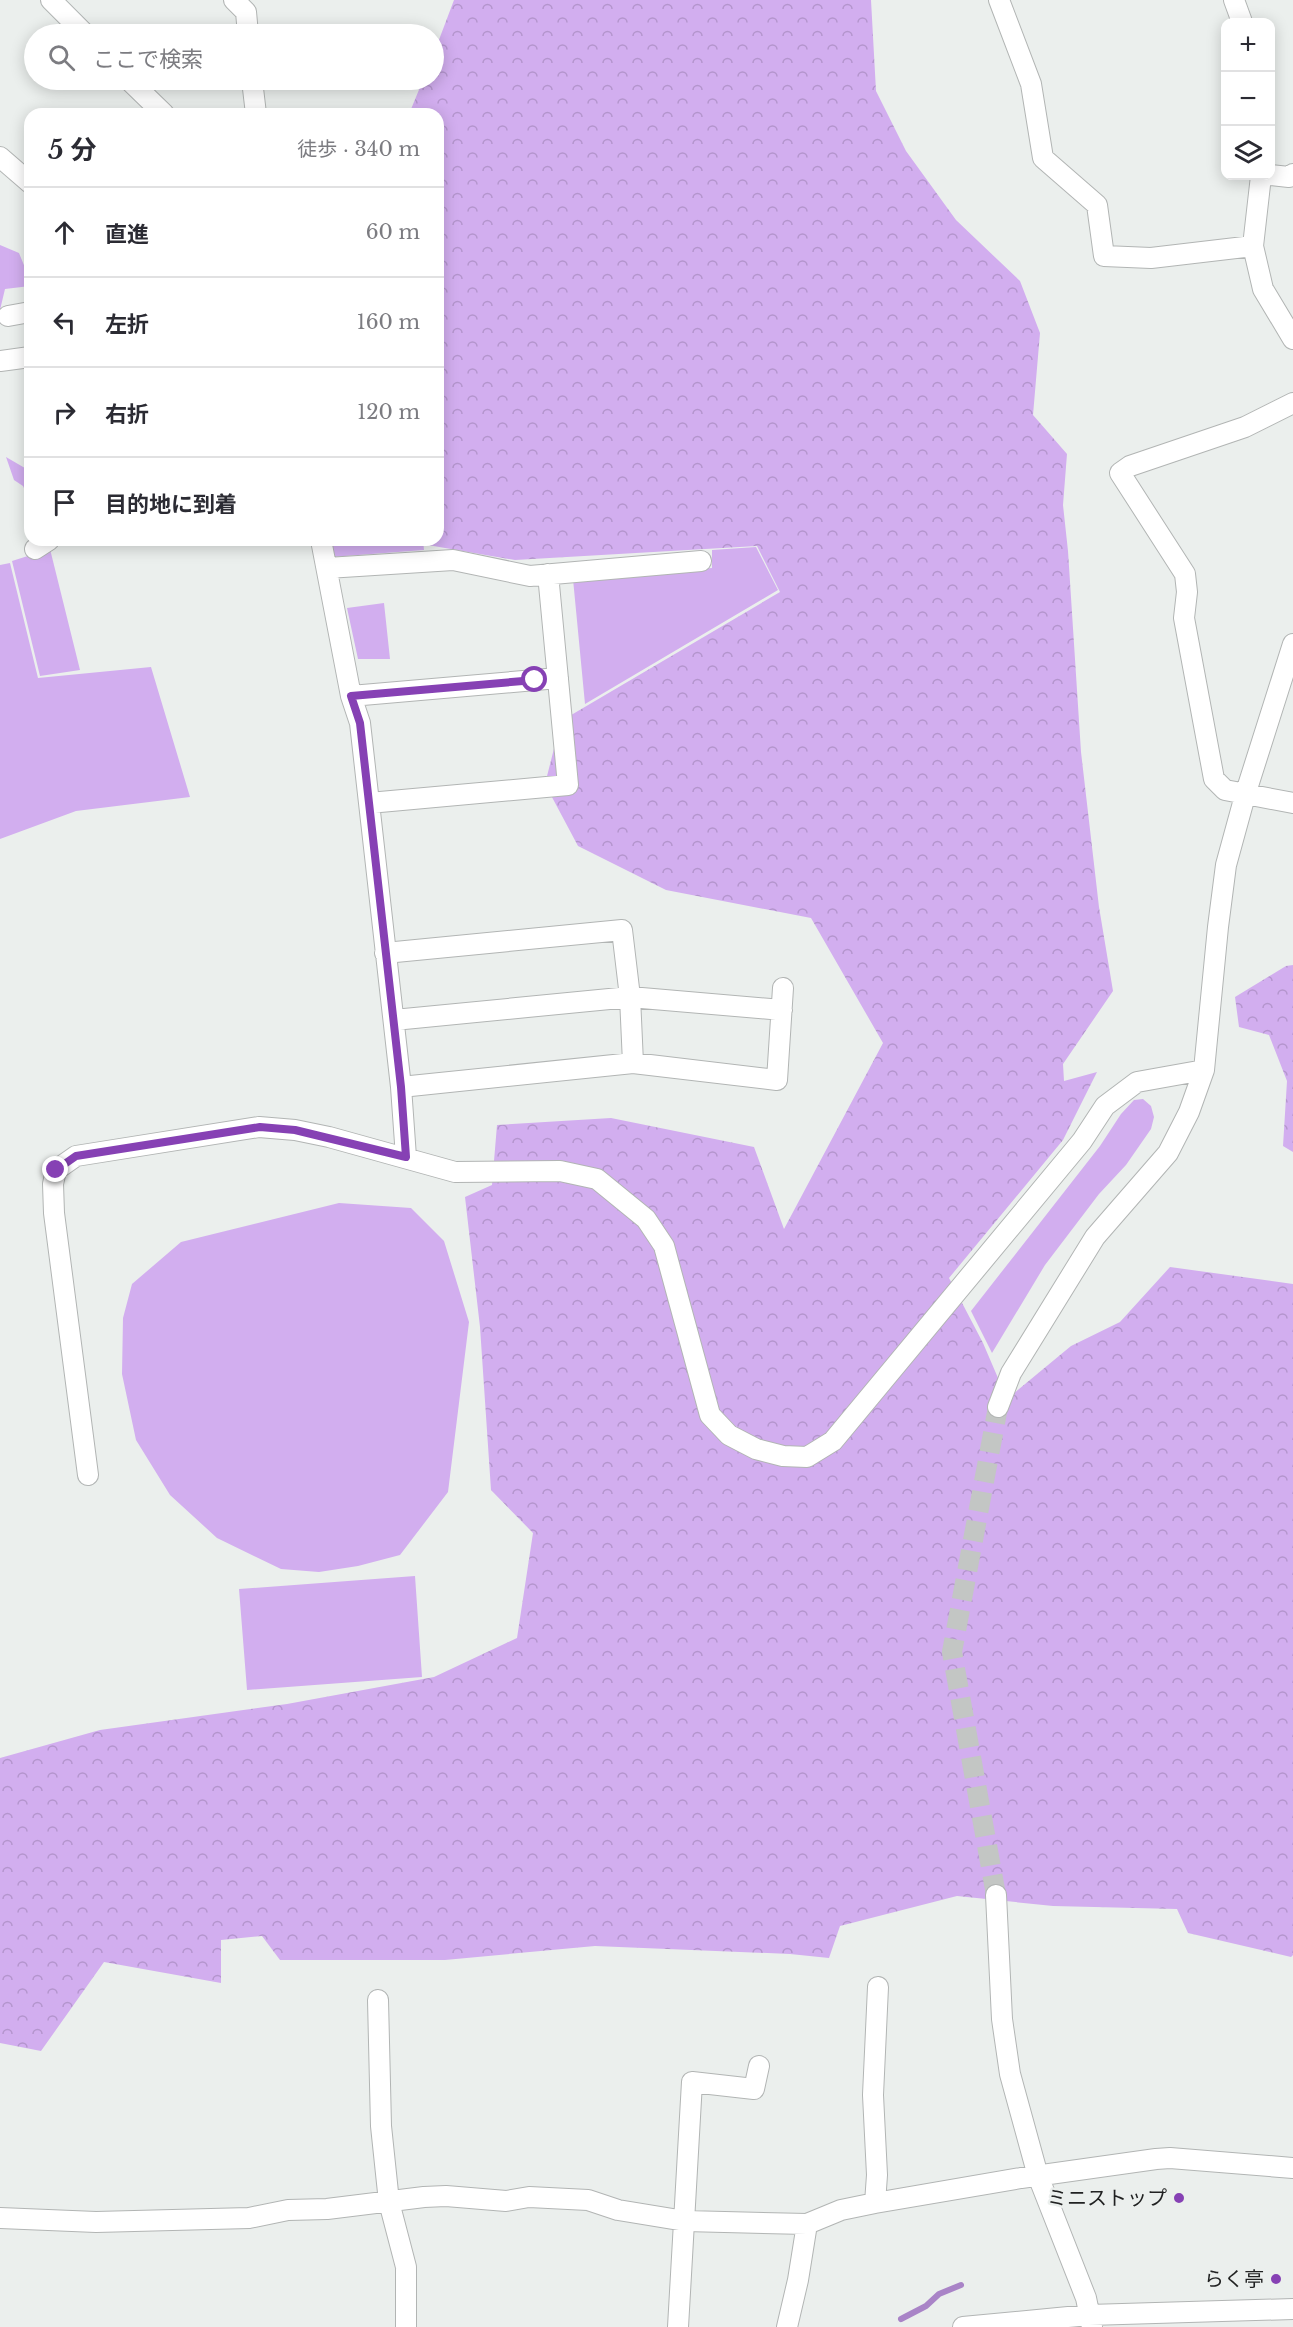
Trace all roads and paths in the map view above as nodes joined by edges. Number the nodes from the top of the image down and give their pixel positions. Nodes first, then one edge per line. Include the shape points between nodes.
1 (51, 0) edge
2 (999, 0) edge
3 (1234, 0) edge
4 (246, 4) edge
5 (1241, 18) edge
6 (75, 24) edge
7 (247, 24) edge
8 (139, 90) edge
9 (253, 90) edge
10 (158, 108) edge
11 (255, 108) edge
12 (0, 157) edge
13 (1293, 174) edge
14 (1275, 176) edge
15 (24, 178) edge
16 (1261, 180) edge
17 (1253, 246) junction
18 (24, 313) edge
19 (8, 316) dead end
20 (1293, 339) edge
21 (24, 358) edge
22 (0, 361) edge
23 (1293, 404) edge
24 (322, 546) edge
25 (701, 561) dead end
26 (327, 568) junction
27 (548, 574) junction
28 (1293, 644) edge
29 (558, 678) junction
30 (351, 696) junction
31 (1246, 792) junction
32 (369, 803) junction
33 (1293, 803) edge
34 (385, 953) junction
35 (783, 988) dead end
36 (630, 997) junction
37 (782, 1010) junction
38 (394, 1020) junction
39 (633, 1063) junction
40 (1204, 1070) junction
41 (401, 1087) junction
42 (406, 1157) junction
43 (998, 1407) tunnel mouth
44 (88, 1475) dead end
45 (996, 1895) tunnel mouth
46 (878, 1987) dead end
47 (378, 2000) dead end
48 (759, 2066) dead end
49 (1293, 2169) edge
50 (1038, 2176) junction
51 (389, 2202) junction
52 (875, 2203) junction
53 (0, 2218) edge
54 (685, 2221) junction
55 (807, 2224) junction
56 (1293, 2309) edge
57 (1091, 2321) edge
58 (406, 2327) edge
59 (678, 2327) edge
60 (787, 2327) edge
61 (963, 2327) edge

1 - 6 street
2 - 17 street via 1031,84 1042,158 1097,205 1104,256 1151,258
3 - 5 street
4 - 7 street
8 - 10 street
9 - 11 street
12 - 15 street
13 - 14 street
16 - 17 street
17 - 20 street via 1263,289
18 - 19 street
21 - 22 street
23 - 31 street via 1245,427 1130,466 1120,473 1185,574 1184,618 1214,779 1225,790
24 - 26 street
25 - 27 street
26 - 27 street via 453,560 530,576
26 - 30 street
27 - 29 street
28 - 31 street
29 - 30 street
29 - 32 street via 568,785
30 - 32 street via 360,723
31 - 33 street
31 - 40 street via 1226,865
32 - 34 street
34 - 36 street via 622,930
34 - 38 street
35 - 37 street
36 - 37 street
36 - 38 street
36 - 39 street
37 - 39 street via 777,1080
38 - 41 street
39 - 41 street
40 - 42 street via 1137,1082 1105,1106 1082,1141 833,1441 807,1456 783,1456 756,1449 729,1435 710,1415 664,1246 646,1219 597,1179 561,1171 455,1172
40 - 43 street via 1168,1153 1095,1237 1011,1373
41 - 42 street
42 - 44 street via 295,1130 260,1127 76,1156 56,1170 54,1213
45 - 50 street via 1002,2019 1011,2074
46 - 52 street via 873,2095
47 - 51 street via 381,2126
48 - 54 street via 754,2089 692,2082
49 - 50 street via 1170,2158
50 - 52 street
50 - 57 street via 1086,2298
51 - 53 street via 288,2210 249,2218 96,2222
51 - 54 street via 446,2196 506,2201 529,2197 588,2200 618,2210
51 - 58 street via 406,2267
52 - 55 street via 841,2210
54 - 55 street
54 - 59 street
55 - 60 street
56 - 57 street
57 - 61 street

